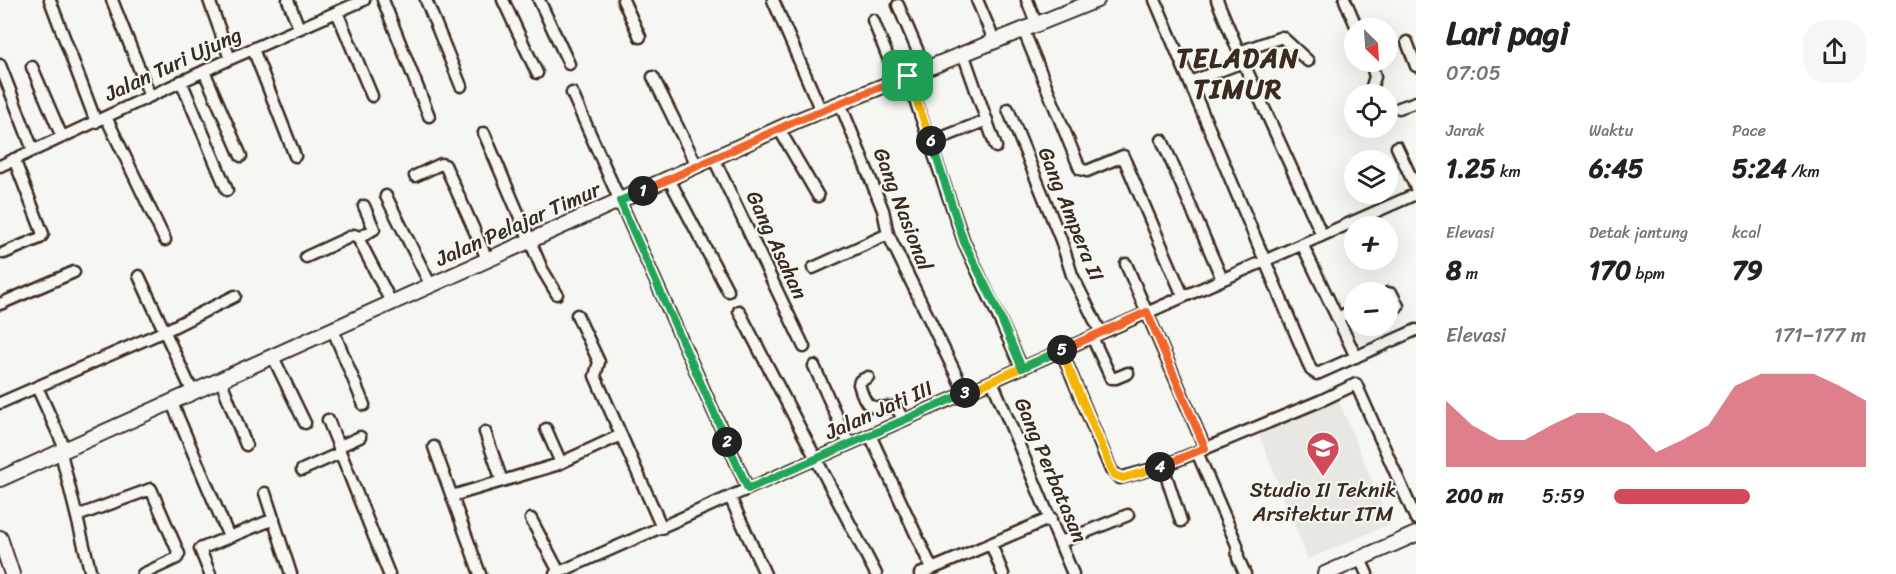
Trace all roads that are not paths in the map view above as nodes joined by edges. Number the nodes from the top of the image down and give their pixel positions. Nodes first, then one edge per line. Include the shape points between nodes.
1 (50, 0) edge
2 (112, 0) edge
3 (209, 0) edge
4 (288, 0) edge
5 (383, 0) edge
6 (426, 0) edge
7 (503, 0) edge
8 (539, 0) edge
9 (623, 0) edge
10 (773, 0) edge
11 (977, 0) edge
12 (1027, 0) edge
13 (1097, 0) edge
14 (1155, 0) edge
15 (1217, 0) edge
16 (1345, 0) edge
17 (361, 1) edge
18 (898, 5) dead end
19 (337, 12) junction
20 (1353, 18) edge
21 (873, 20) dead end
22 (1029, 26) junction
23 (299, 28) junction
24 (640, 37) dead end
25 (994, 40) junction
26 (1407, 42) dead end
27 (252, 49) junction
28 (963, 53) junction
29 (1241, 57) junction
30 (230, 59) junction
31 (1308, 61) dead end
32 (569, 64) dead end
33 (0, 65) edge
34 (1416, 66) edge
35 (32, 67) dead end
36 (925, 68) junction
37 (204, 71) junction
38 (537, 73) dead end
39 (653, 77) dead end
40 (902, 78) junction
41 (181, 81) junction
42 (1190, 82) junction
43 (461, 86) dead end
44 (572, 93) dead end
45 (150, 96) junction
46 (372, 96) dead end
47 (1416, 102) edge
48 (840, 103) junction
49 (1008, 108) dead end
50 (1399, 108) dead end
51 (821, 111) junction
52 (429, 116) dead end
53 (101, 119) junction
54 (987, 120) junction
55 (779, 129) junction
56 (484, 133) dead end
57 (62, 137) junction
58 (1162, 140) dead end
59 (931, 142) junction
60 (996, 147) dead end
61 (1397, 147) dead end
62 (33, 150) junction
63 (241, 156) dead end
64 (295, 156) dead end
65 (14, 159) junction
66 (714, 159) junction
67 (0, 166) edge
68 (697, 166) junction
69 (415, 176) dead end
70 (669, 179) junction
71 (227, 190) dead end
72 (386, 196) dead end
73 (818, 196) dead end
74 (1415, 196) edge
75 (620, 201) junction
76 (364, 206) dead end
77 (888, 234) junction
78 (1322, 235) junction
79 (359, 238) junction
80 (165, 240) dead end
81 (531, 241) junction
82 (1302, 244) junction
83 (4, 253) dead end
84 (306, 256) dead end
85 (1266, 260) junction
86 (488, 261) junction
87 (1126, 264) dead end
88 (813, 268) dead end
89 (74, 272) dead end
90 (139, 276) dead end
91 (1222, 279) junction
92 (431, 286) junction
93 (729, 291) dead end
94 (557, 294) dead end
95 (235, 296) dead end
96 (1183, 296) junction
97 (0, 304) edge
98 (392, 304) junction
99 (739, 311) dead end
100 (1147, 312) junction
101 (577, 315) dead end
102 (1344, 315) edge
103 (1338, 318) junction
104 (333, 330) junction
105 (1416, 330) edge
106 (165, 331) junction
107 (1096, 335) junction
108 (804, 347) dead end
109 (1061, 350) junction
110 (273, 357) junction
111 (1356, 357) junction
112 (814, 366) dead end
113 (1022, 368) junction
114 (1128, 373) dead end
115 (868, 377) dead end
116 (221, 381) junction
117 (992, 381) junction
118 (37, 387) junction
119 (193, 393) junction
120 (965, 393) junction
121 (0, 403) edge
122 (172, 403) junction
123 (363, 405) dead end
124 (328, 420) dead end
125 (904, 420) junction
126 (305, 423) dead end
127 (546, 429) dead end
128 (486, 432) dead end
129 (621, 435) junction
130 (870, 435) junction
131 (360, 437) dead end
132 (849, 444) junction
133 (246, 445) dead end
134 (434, 447) dead end
135 (340, 450) junction
136 (1201, 450) junction
137 (63, 452) junction
138 (817, 458) junction
139 (561, 463) junction
140 (1163, 466) junction
141 (302, 470) dead end
142 (0, 479) edge
143 (502, 481) junction
144 (748, 489) junction
145 (265, 493) dead end
146 (452, 496) junction
147 (729, 497) junction
148 (1128, 515) dead end
149 (77, 516) junction
150 (1051, 518) junction
151 (274, 519) junction
152 (531, 519) dead end
153 (1416, 519) edge
154 (1181, 521) dead end
155 (662, 528) junction
156 (1416, 534) edge
157 (229, 537) junction
158 (0, 538) edge
159 (1061, 542) junction
160 (991, 544) junction
161 (1360, 558) junction
162 (932, 569) junction
163 (557, 573) edge
164 (12, 574) edge
165 (91, 574) edge
166 (143, 574) edge
167 (210, 574) edge
168 (291, 574) edge
169 (389, 574) edge
170 (480, 574) edge
171 (765, 574) edge
172 (876, 574) edge
173 (920, 574) edge
174 (1003, 574) edge
175 (1073, 574) edge
176 (1245, 574) edge
177 (1325, 574) edge
178 (1367, 574) edge

1 - 53 street
2 - 45 street
3 - 30 street
4 - 23 street
5 - 52 street
6 - 43 street
7 - 38 street
8 - 32 street
9 - 24 street
10 - 51 street
11 - 25 street
12 - 22 street
13 - 22 street, Jalan Pelajar Timur
14 - 42 street
15 - 29 street
16 - 20 street
17 - 19 street, Jalan Turi Ujung
18 - 36 street
19 - 23 street, Jalan Turi Ujung
19 - 46 street
21 - 40 street
22 - 25 street, Jalan Pelajar Timur
22 - 96 street via 1080,169 1087,171 1123,156
23 - 27 street, Jalan Turi Ujung
25 - 28 street, Jalan Pelajar Timur
26 - 34 street
27 - 30 street, Jalan Turi Ujung
27 - 64 street
28 - 36 street, Jalan Pelajar Timur
28 - 54 street
29 - 31 street via 1282,37
29 - 42 street
29 - 78 street
30 - 37 street, Jalan Turi Ujung
33 - 62 street
35 - 57 street
36 - 40 street, Jalan Pelajar Timur
37 - 41 street, Jalan Turi Ujung
37 - 63 street
39 - 68 street
40 - 48 street, Jalan Pelajar Timur
40 - 59 street
41 - 45 street, Jalan Turi Ujung
41 - 71 street
42 - 85 street
44 - 75 street
45 - 53 street, Jalan Turi Ujung
47 - 50 street
48 - 51 street, Jalan Pelajar Timur
48 - 77 street, Gang Nasional via 883,210
49 - 107 street, Gang Ampera II
51 - 55 street, Jalan Pelajar Timur
53 - 57 street, Jalan Turi Ujung
53 - 80 street
54 - 59 street
54 - 60 street
55 - 66 street, Jalan Pelajar Timur
55 - 73 street
56 - 81 street
57 - 62 street, Jalan Turi Ujung
58 - 91 street
59 - 113 street via 964,242
61 - 74 street
62 - 65 street, Jalan Turi Ujung
65 - 67 street, Jalan Turi Ujung
65 - 83 street via 43,234
66 - 68 street, Jalan Pelajar Timur
66 - 108 street, Gang Asahan
68 - 70 street, Jalan Pelajar Timur
69 - 86 street via 445,165
70 - 75 street, Jalan Pelajar Timur
70 - 93 street
72 - 92 street
74 - 78 street, Jalan Jati III
75 - 81 street, Jalan Pelajar Timur
75 - 144 street
76 - 79 street via 374,229
77 - 88 street
77 - 120 street, Gang Nasional
78 - 82 street, Jalan Jati III
79 - 84 street via 354,236
79 - 98 street
81 - 86 street, Jalan Pelajar Timur
81 - 94 street
82 - 85 street, Jalan Jati III
82 - 103 street
85 - 91 street, Jalan Jati III
85 - 111 street via 1314,373
86 - 92 street, Jalan Pelajar Timur
87 - 100 street
89 - 97 street
90 - 106 street
91 - 96 street, Jalan Jati III
92 - 98 street, Jalan Pelajar Timur
95 - 106 street
96 - 100 street, Jalan Jati III
98 - 104 street, Jalan Pelajar Timur
99 - 138 street
100 - 107 street, Jalan Jati III
100 - 136 street
101 - 129 street via 599,362 595,376
102 - 103 street
103 - 111 street
104 - 110 street, Jalan Pelajar Timur
104 - 123 street
105 - 111 street
106 - 118 street
106 - 119 street
107 - 109 street, Jalan Jati III
107 - 114 street, Gang Ampera II via 1111,378
109 - 113 street, Jalan Jati III
109 - 140 street via 1114,475 1123,478
110 - 116 street, Jalan Pelajar Timur
110 - 126 street
112 - 132 street
113 - 117 street, Jalan Jati III
115 - 125 street via 859,384 869,405 874,409 896,406
116 - 119 street, Jalan Pelajar Timur
116 - 133 street
117 - 120 street, Jalan Jati III
117 - 150 street, Gang Perbatasan
118 - 121 street
118 - 137 street
119 - 122 street, Jalan Pelajar Timur
120 - 125 street, Jalan Jati III
122 - 137 street, Jalan Pelajar Timur
122 - 157 street
124 - 135 street
125 - 130 street, Jalan Jati III
127 - 139 street
128 - 143 street
129 - 139 street
129 - 155 street
130 - 132 street, Jalan Jati III
130 - 162 street
131 - 135 street
132 - 138 street, Jalan Jati III
134 - 146 street
135 - 141 street
135 - 169 street
136 - 140 street
136 - 153 street via 1356,384
136 - 176 street
137 - 142 street, Jalan Pelajar Timur
137 - 149 street
138 - 144 street, Jalan Jati III
138 - 172 street
139 - 143 street
140 - 154 street
143 - 146 street
144 - 147 street, Jalan Jati III
145 - 151 street
146 - 170 street
147 - 155 street, Jalan Jati III
147 - 171 street
148 - 159 street
149 - 165 street
149 - 166 street via 152,489 179,554
150 - 159 street, Gang Perbatasan
150 - 160 street
151 - 157 street
151 - 168 street
152 - 163 street
155 - 163 street, Jalan Jati III
156 - 161 street
157 - 167 street via 200,549
158 - 164 street
159 - 175 street, Gang Perbatasan
160 - 162 street
160 - 174 street
161 - 177 street
161 - 178 street
162 - 173 street

